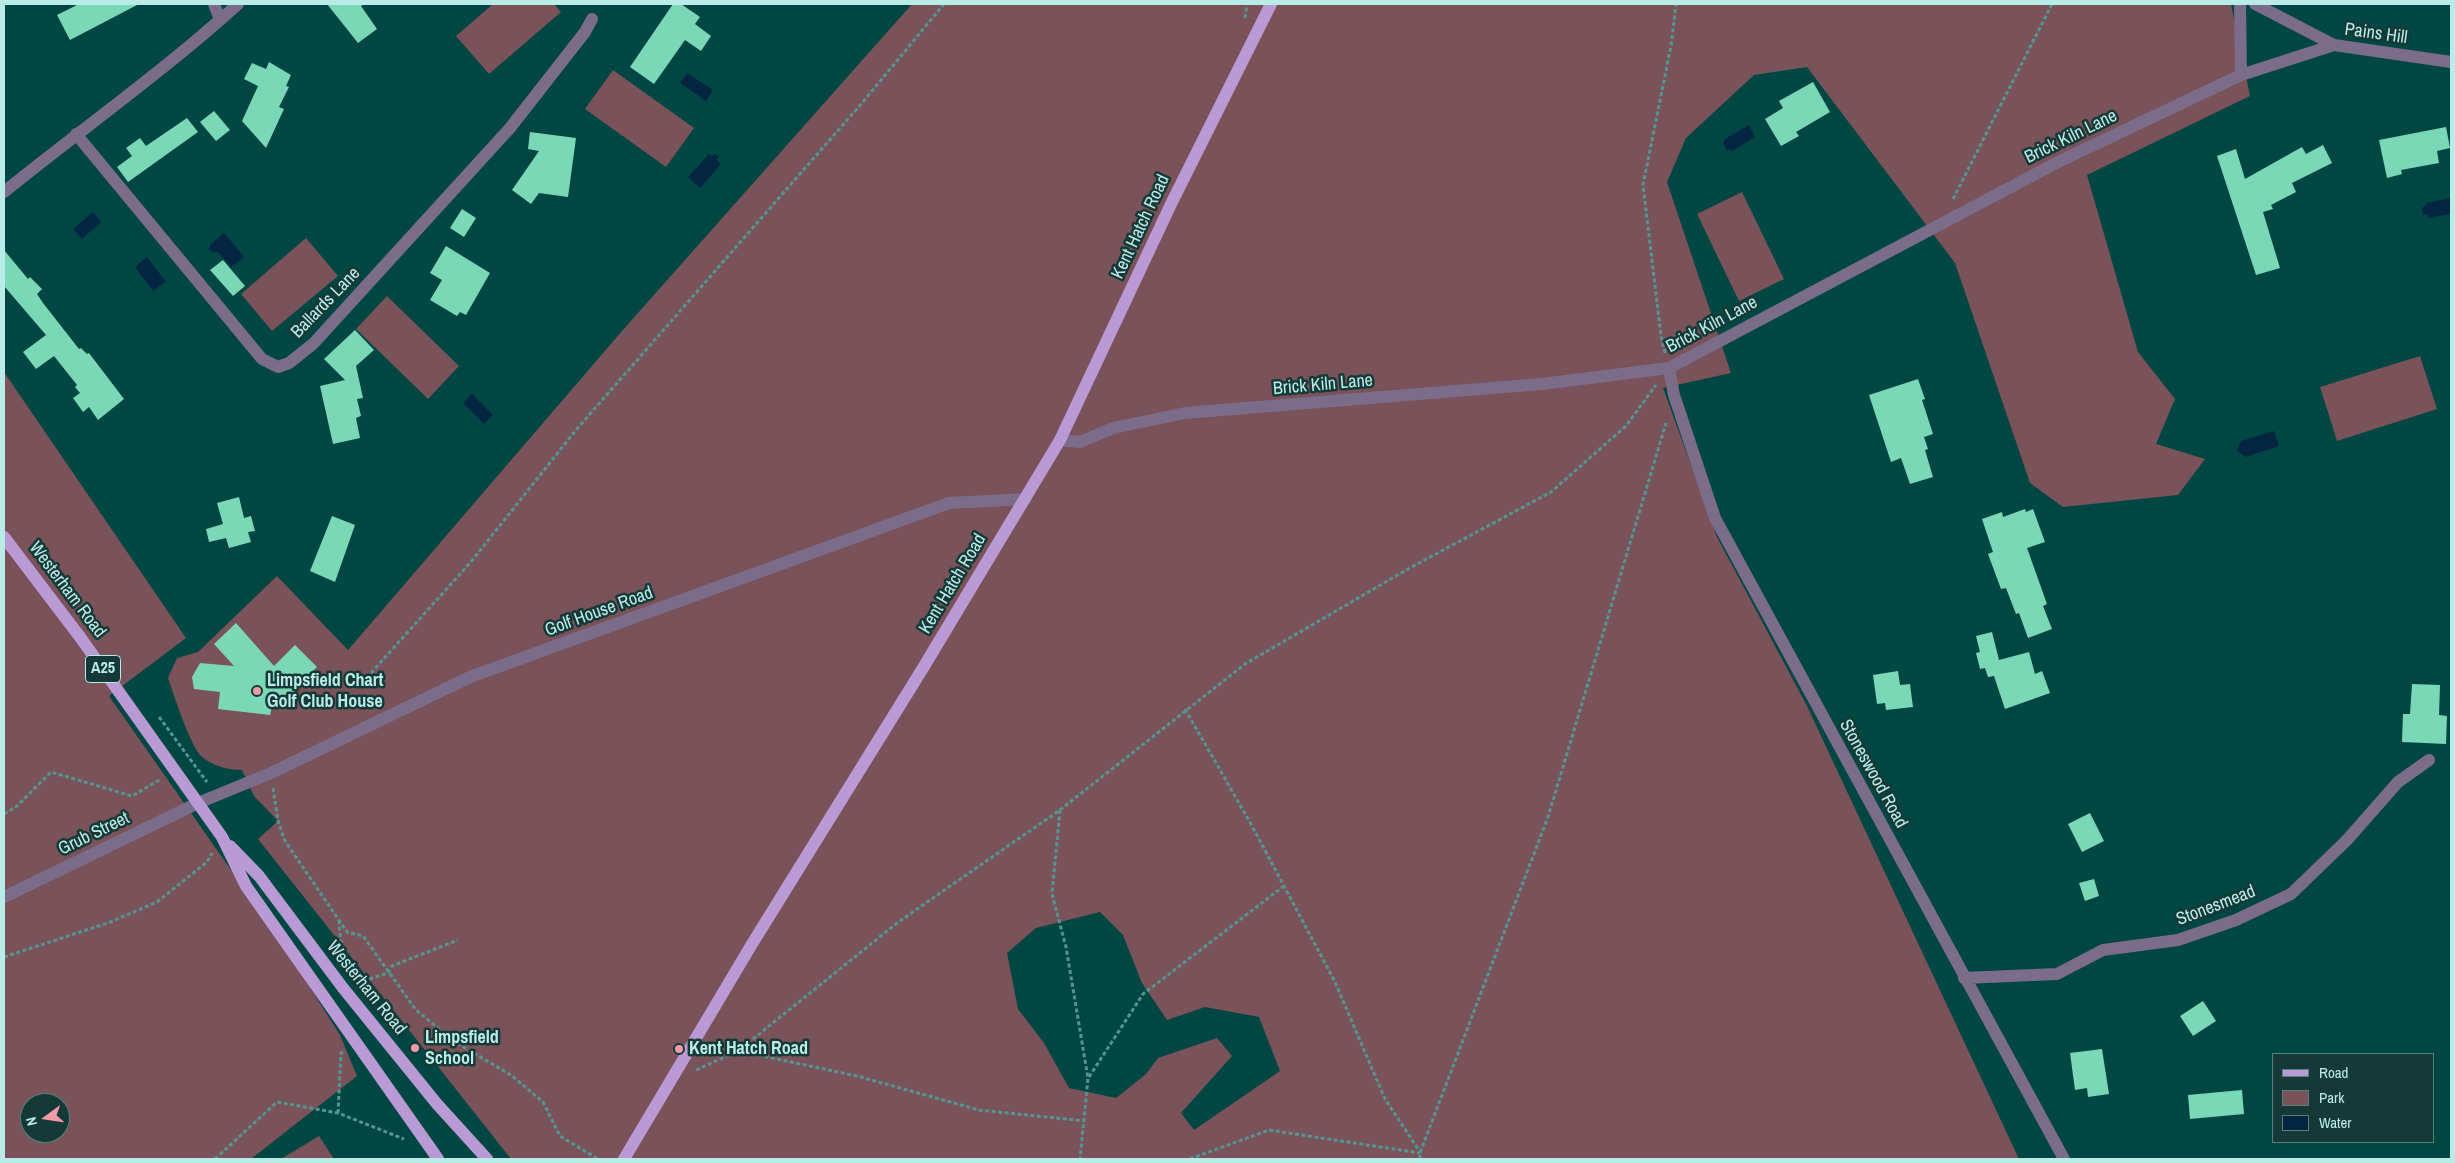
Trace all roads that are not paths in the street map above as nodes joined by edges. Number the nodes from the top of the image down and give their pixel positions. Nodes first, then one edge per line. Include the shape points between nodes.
1 (214, 4) edge
2 (238, 4) edge
3 (1271, 4) edge
4 (2240, 4) edge
5 (2255, 4) edge
6 (592, 19) dead end
7 (220, 20) junction
8 (2334, 45) junction
9 (2451, 62) edge
10 (2241, 75) junction
11 (76, 134) junction
12 (4, 192) edge
13 (1669, 368) junction
14 (1060, 440) junction
15 (1026, 499) junction
16 (4, 537) edge
17 (2429, 760) dead end
18 (198, 803) junction
19 (222, 837) junction
20 (4, 897) edge
21 (1964, 978) junction
22 (438, 1159) edge
23 (486, 1159) edge
24 (624, 1159) edge
25 (2064, 1159) edge

1 - 7 street
2 - 7 street
3 - 14 main road, Kent Hatch Road via 1172,202
4 - 10 street
5 - 8 street
6 - 11 street, Ballards Lane via 510,128 313,344 289,363 278,367 262,359
7 - 11 street via 145,84
8 - 9 street, Pains Hill
8 - 10 street, Pains Hill
10 - 13 street, Brick Kiln Lane via 2060,160
11 - 12 street
13 - 14 street, Brick Kiln Lane via 1542,384 1185,413 1113,428 1080,442
13 - 21 street, Stoneswood Road via 1674,395 1715,518
14 - 15 main road, Kent Hatch Road
15 - 18 street, Golf House Road via 949,503 470,677 271,773
15 - 24 main road, Kent Hatch Road via 752,944
16 - 18 main road, Westerham Road / A25 via 71,624
17 - 21 street, Stonesmead via 2398,782 2347,840 2291,894 2236,920 2178,940 2103,950 2057,974
18 - 19 main road, Westerham Road / A25
18 - 20 street, Grub Street
19 - 22 main road, Westerham Road via 246,886
19 - 23 main road, Westerham Road / A25 via 259,876 343,988
21 - 25 street, Stoneswood Road

